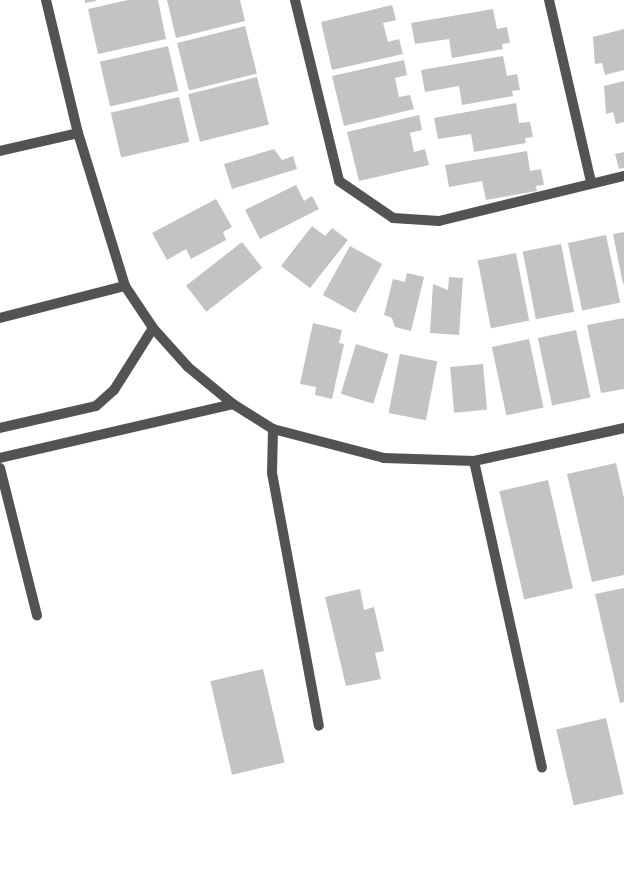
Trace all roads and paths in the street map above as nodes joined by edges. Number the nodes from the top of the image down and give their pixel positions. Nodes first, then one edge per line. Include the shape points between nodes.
1 (46, 0) edge
2 (295, 0) edge
3 (549, 0) edge
4 (78, 133) junction
5 (0, 151) edge
6 (624, 176) edge
7 (591, 182) junction
8 (126, 286) junction
9 (0, 318) edge
10 (154, 328) junction
11 (233, 404) junction
12 (0, 428) edge
13 (624, 428) edge
14 (273, 430) junction
15 (0, 458) edge
16 (474, 461) junction
17 (0, 468) edge
18 (37, 615) dead end
19 (319, 726) dead end
20 (542, 768) dead end

1 - 4 street
2 - 7 street via 339,182 393,218 439,220
3 - 7 street
4 - 5 street
4 - 8 street
6 - 7 street
8 - 9 street
8 - 10 street
10 - 11 street via 188,367
10 - 12 street via 114,390 96,406
11 - 14 street
11 - 15 street via 130,432
13 - 16 street
14 - 16 street via 384,458
14 - 19 street via 272,473
16 - 20 street
17 - 18 street

